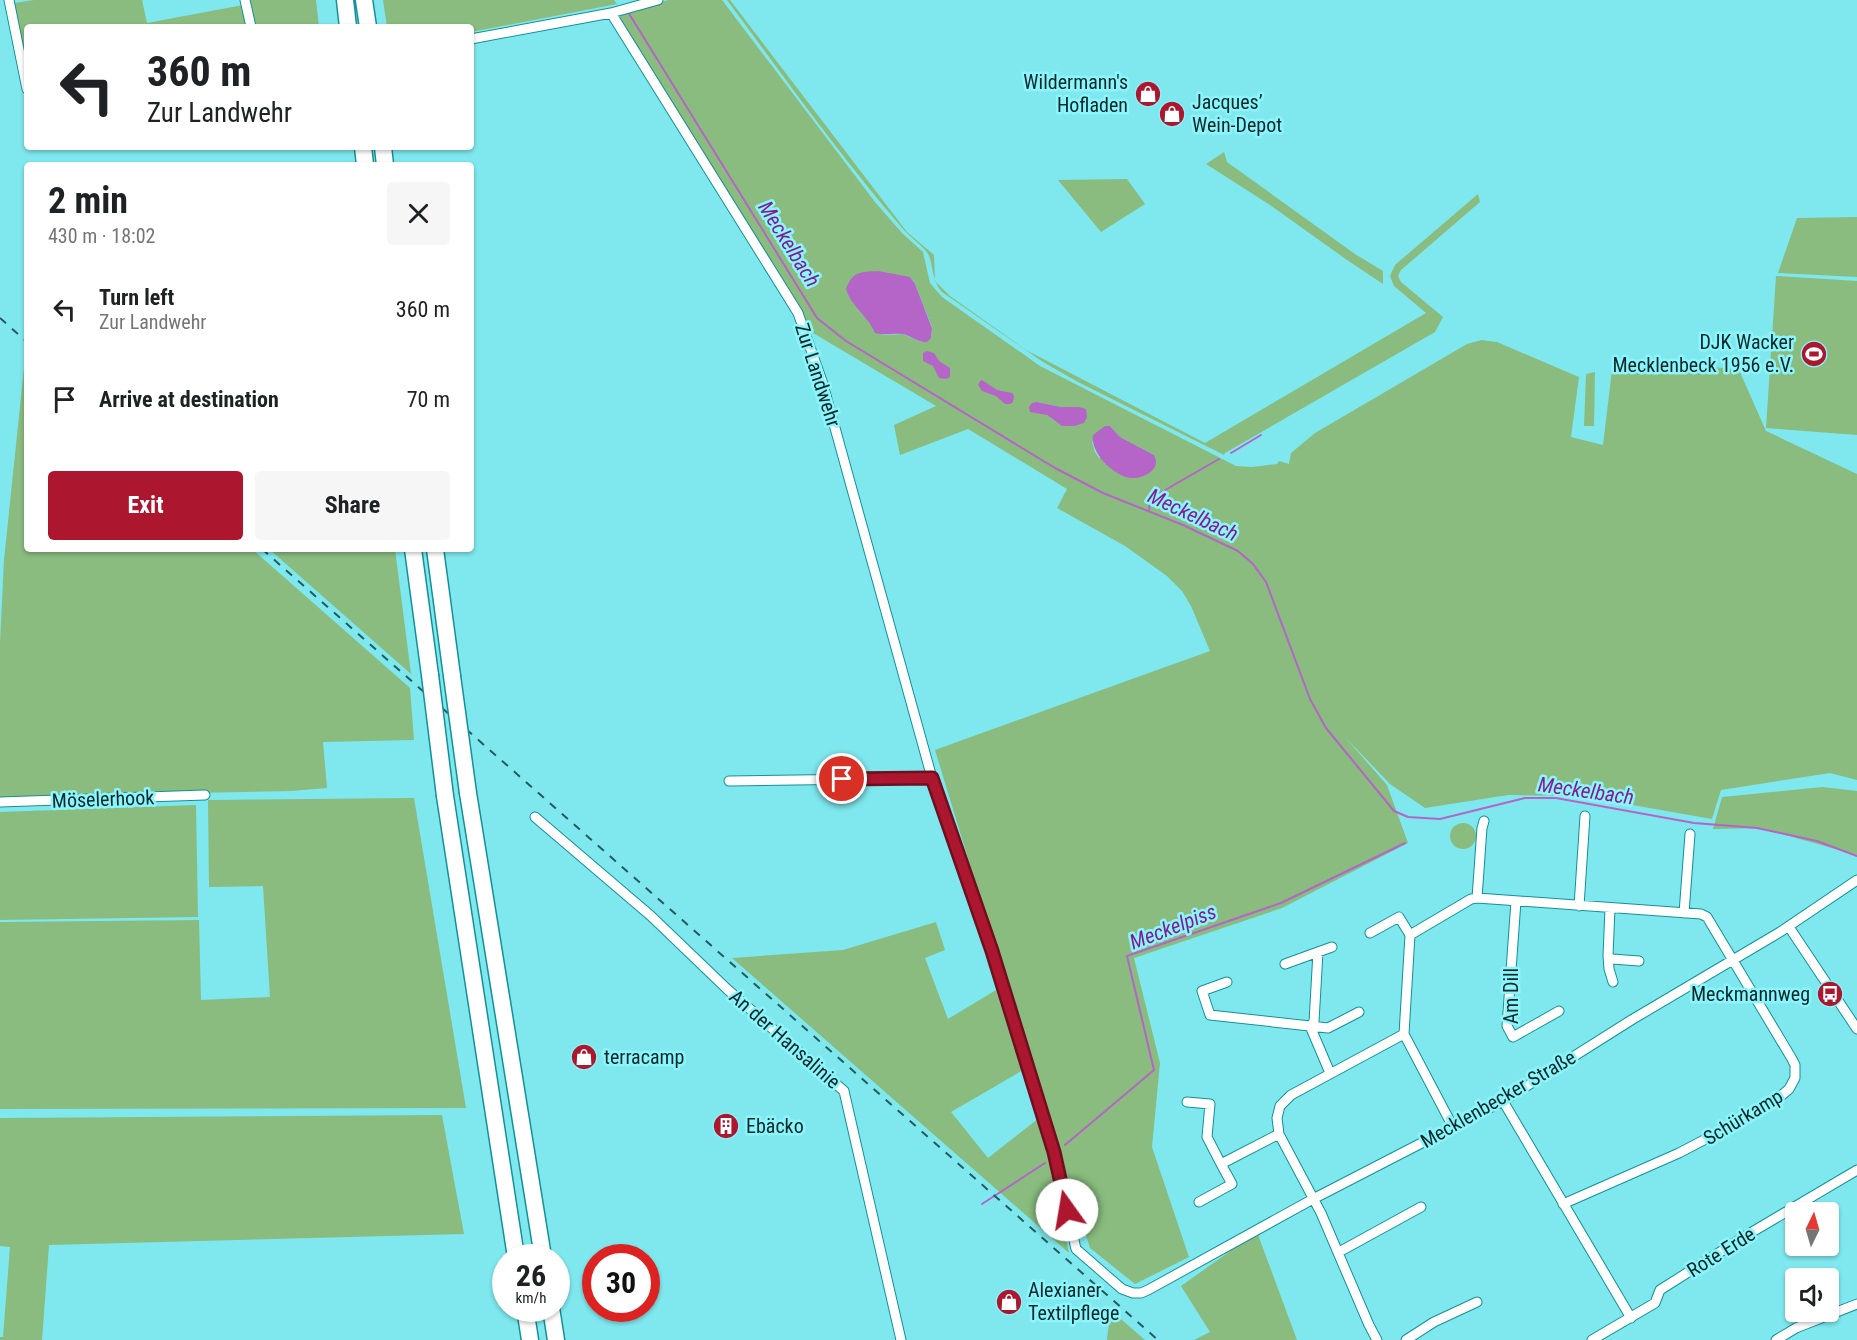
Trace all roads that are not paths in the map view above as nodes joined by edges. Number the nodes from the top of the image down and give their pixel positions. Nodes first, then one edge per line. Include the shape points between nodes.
1 (9, 0) edge
2 (245, 0) edge
3 (345, 0) edge
4 (364, 0) edge
5 (658, 0) edge
6 (614, 12) junction
7 (250, 24) edge
8 (348, 24) edge
9 (368, 24) edge
10 (474, 38) edge
11 (24, 74) edge
12 (413, 552) edge
13 (435, 552) edge
14 (932, 778) junction
15 (729, 781) dead end
16 (205, 795) dead end
17 (0, 802) edge
18 (1585, 816) dead end
19 (535, 817) dead end
20 (1484, 821) dead end
21 (1690, 834) dead end
22 (1857, 880) edge
23 (1477, 898) junction
24 (1516, 902) junction
25 (1579, 906) junction
26 (1610, 908) junction
27 (1684, 913) junction
28 (1789, 927) junction
29 (1370, 933) dead end
30 (1410, 935) junction
31 (1332, 946) dead end
32 (1318, 952) junction
33 (1608, 956) junction
34 (1639, 961) dead end
35 (1734, 961) junction
36 (1285, 964) dead end
37 (1227, 982) dead end
38 (1613, 982) dead end
39 (1559, 1011) dead end
40 (1359, 1012) dead end
41 (1310, 1026) junction
42 (1857, 1029) edge
43 (1404, 1034) junction
44 (1330, 1073) junction
45 (1503, 1101) junction
46 (1187, 1102) dead end
47 (1453, 1127) junction
48 (1279, 1134) junction
49 (1221, 1164) junction
50 (1857, 1170) edge
51 (1313, 1199) junction
52 (1199, 1202) dead end
53 (1563, 1204) junction
54 (1421, 1207) dead end
55 (514, 1244) edge
56 (541, 1244) edge
57 (1339, 1252) junction
58 (1126, 1291) joint
59 (1477, 1302) dead end
60 (1857, 1304) edge
61 (1631, 1318) junction
62 (527, 1322) edge
63 (553, 1322) edge
64 (530, 1340) edge
65 (556, 1340) edge
66 (901, 1340) edge
67 (1377, 1340) edge
68 (1406, 1340) edge
69 (1592, 1340) edge
70 (1776, 1340) edge

1 - 11 street
2 - 7 street
3 - 8 highway
4 - 9 highway
5 - 6 street
6 - 10 street
6 - 14 street, Zur Landwehr via 798,313 822,381
12 - 55 highway, bridge via 445,796
13 - 56 highway, bridge via 468,793
14 - 15 street
14 - 58 street, Zur Landwehr via 992,951 1054,1152 1076,1249
16 - 17 street, Möselerhook
18 - 25 street
19 - 66 street, An der Hansalinie via 844,1091
20 - 23 street
21 - 27 street
22 - 28 street, Mecklenbecker Straße
23 - 24 street
23 - 30 street
24 - 25 street
24 - 39 street, Am Dill via 1507,1026 1513,1037
25 - 26 street
26 - 27 street
26 - 33 street
27 - 35 street via 1707,918
28 - 35 street, Mecklenbecker Straße
28 - 42 street
29 - 30 street via 1399,917
30 - 43 street
31 - 32 street
32 - 36 street
32 - 41 street via 1314,1022
33 - 34 street
33 - 38 street
35 - 45 street, Mecklenbecker Straße
35 - 53 street, Schürkamp via 1795,1065 1795,1078 1789,1089 1742,1120 1679,1153
37 - 41 street via 1202,991 1210,1015
40 - 41 street via 1328,1028
41 - 44 street
43 - 44 street
43 - 47 street
44 - 48 street via 1291,1095 1280,1106
45 - 47 street, Mecklenbecker Straße
45 - 53 street
46 - 49 street via 1210,1104 1207,1137
47 - 51 street, Mecklenbecker Straße
48 - 49 street
48 - 51 street
49 - 52 street via 1232,1184
50 - 61 street, Rote Erde via 1660,1290 1655,1303
51 - 57 street
51 - 58 street, Mecklenbecker Straße via 1148,1290
53 - 61 street
54 - 57 street
57 - 67 street
59 - 68 street
60 - 70 street
61 - 69 street, Rote Erde
62 - 64 highway
63 - 65 highway

